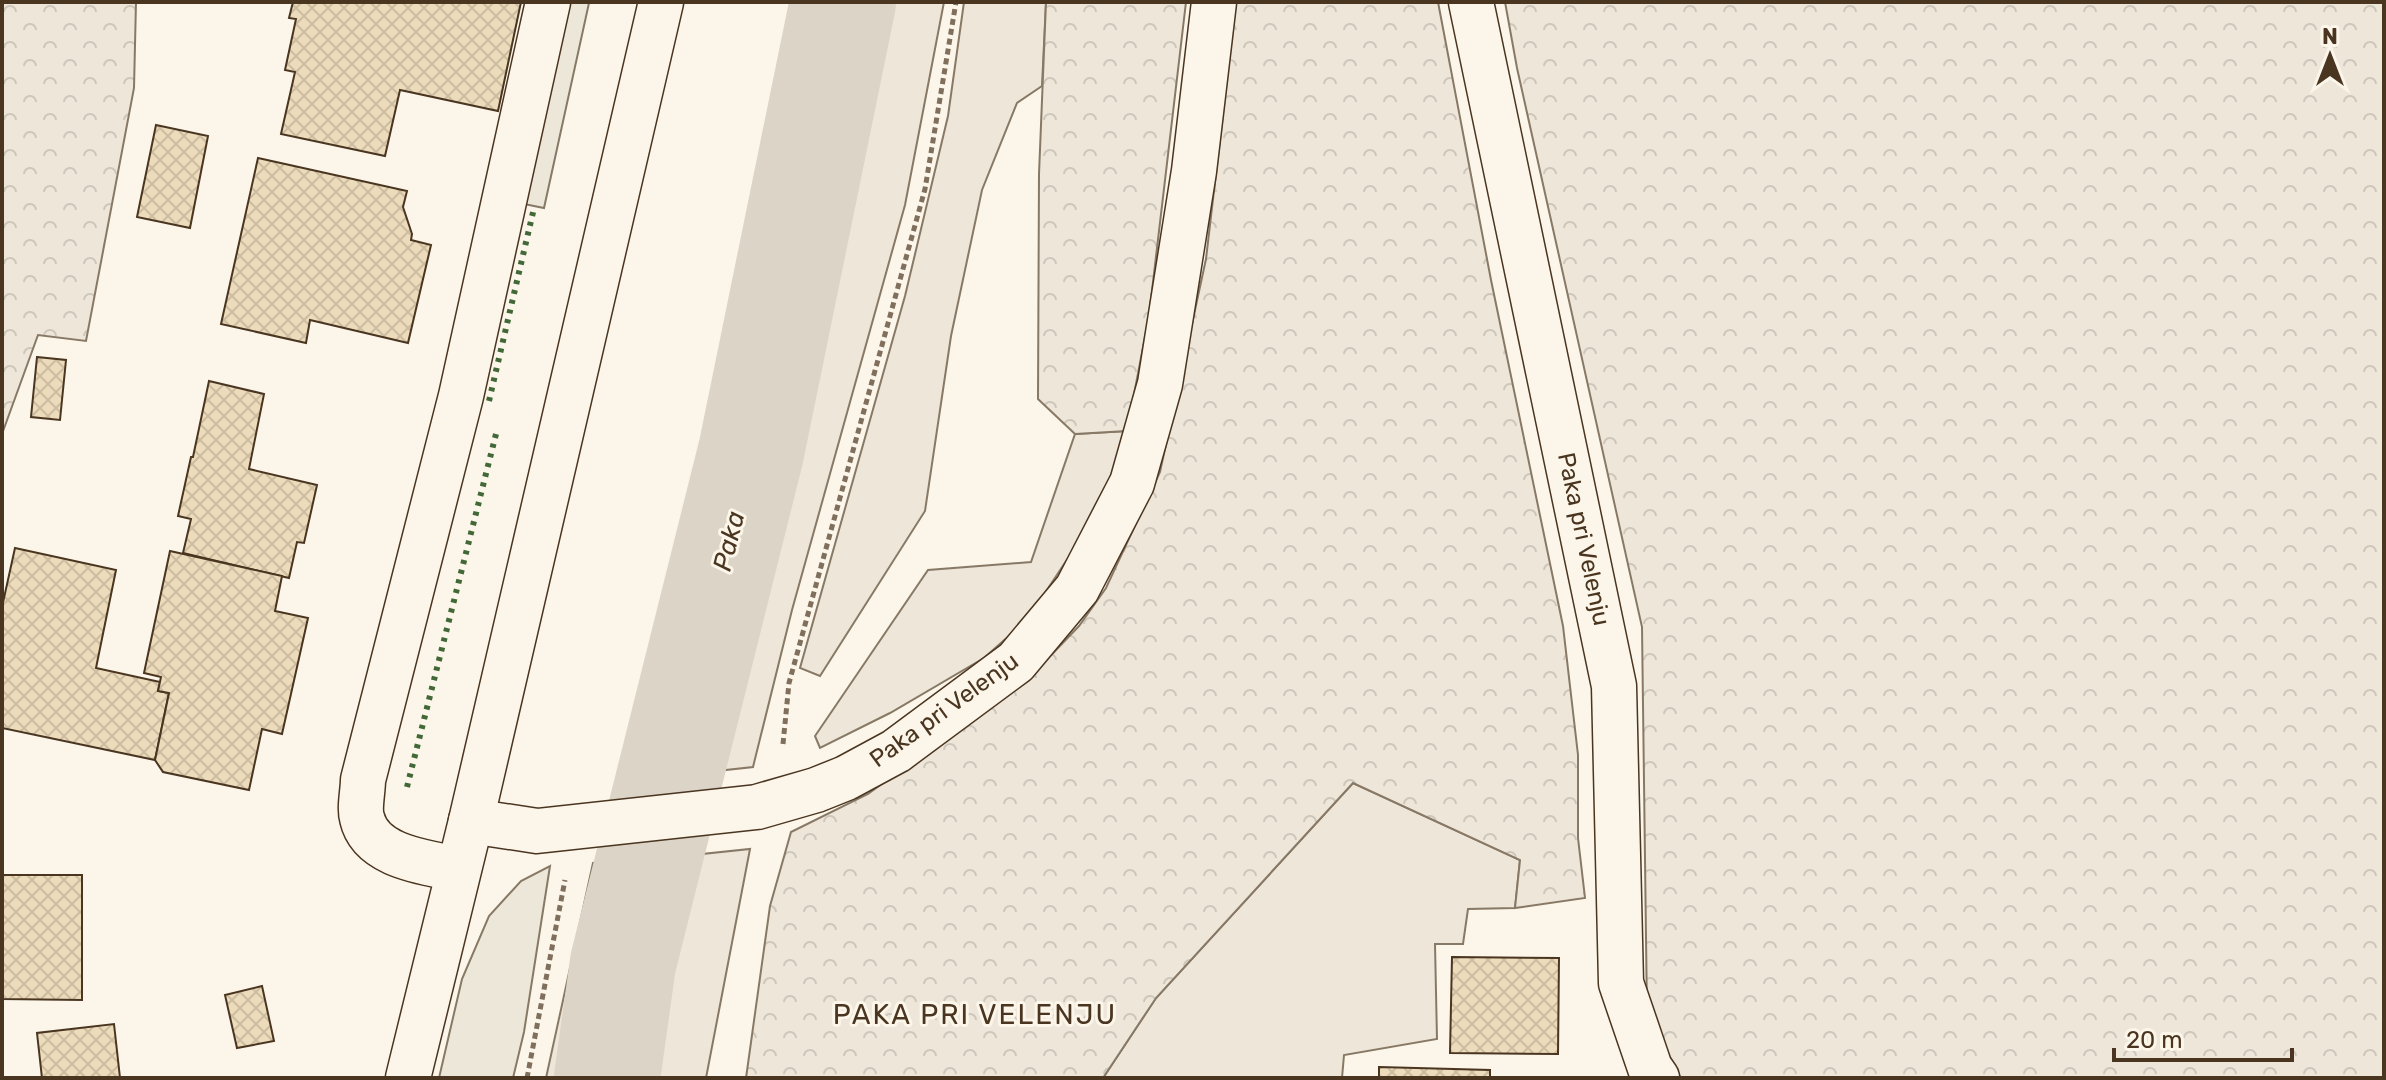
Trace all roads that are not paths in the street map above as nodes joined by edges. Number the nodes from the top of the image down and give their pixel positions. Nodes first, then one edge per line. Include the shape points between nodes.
1 (548, 2) edge
2 (661, 2) edge
3 (1214, 2) edge
4 (1471, 2) edge
5 (471, 821) junction
6 (457, 869) junction
7 (408, 1078) edge
8 (1657, 1078) edge

1 - 6 street via 461,396 363,780 362,819 378,845
2 - 5 street
3 - 5 street, Paka pri Velenju via 1160,384 1132,483 1077,589 1016,662 896,751 816,790 757,807 537,831
4 - 8 street, Paka pri Velenju via 1614,686 1621,983
5 - 6 street
6 - 7 street

